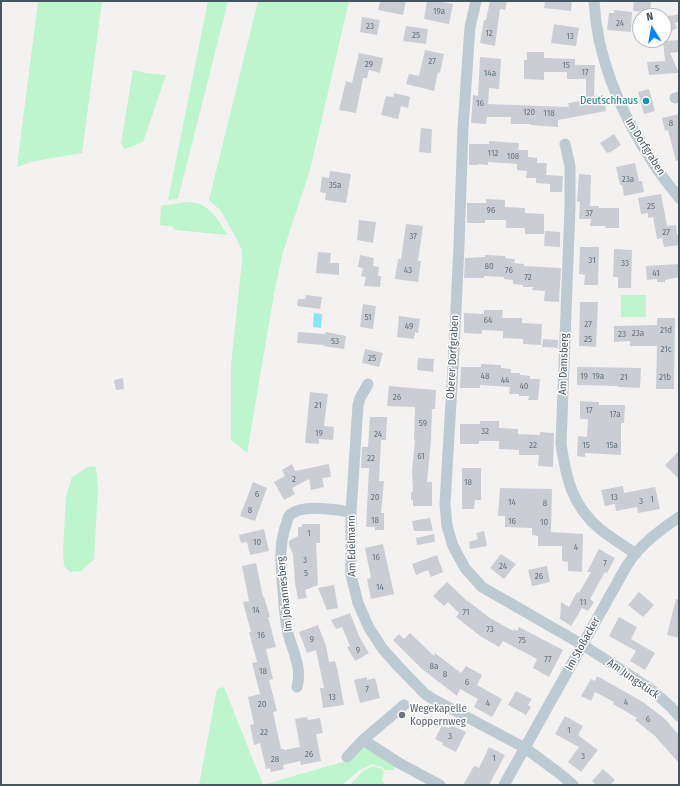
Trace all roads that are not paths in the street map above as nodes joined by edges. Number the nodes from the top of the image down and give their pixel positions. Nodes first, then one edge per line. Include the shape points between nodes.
1 (476, 1) edge
2 (594, 1) edge
3 (565, 144) dead end
4 (679, 198) edge
5 (368, 384) dead end
6 (351, 512) junction
7 (679, 517) edge
8 (636, 554) junction
9 (583, 645) junction
10 (297, 687) dead end
11 (404, 705) dead end
12 (679, 716) edge
13 (363, 740) junction
14 (525, 748) junction
15 (347, 756) dead end
16 (440, 785) edge
17 (504, 785) edge
18 (573, 785) edge

1 - 9 street, Oberer Dorfgraben via 470,27 462,128 459,245 445,504 447,526 453,546 465,568 482,587
2 - 4 street, Im Dorfgraben via 601,48 614,91 655,166
3 - 8 street, Am Damsberg via 570,172 561,444 565,468 571,489 589,520
5 - 6 street, Am Edelmann via 358,405
6 - 10 street, Im Johannesberg via 313,508 298,510 289,516 283,532 280,554 285,619 299,671
6 - 14 street, Am Edelmann via 351,575 358,603 369,628 382,648 425,694
7 - 8 street, Im Stoßacker
8 - 9 street, Im Stoßacker via 626,567
9 - 12 street, Am Jungstück via 648,687
9 - 14 street, Im Stoßacker
11 - 13 street
13 - 15 street
13 - 16 street
14 - 17 street, Im Stoßacker
14 - 18 street, Am Edelmann

